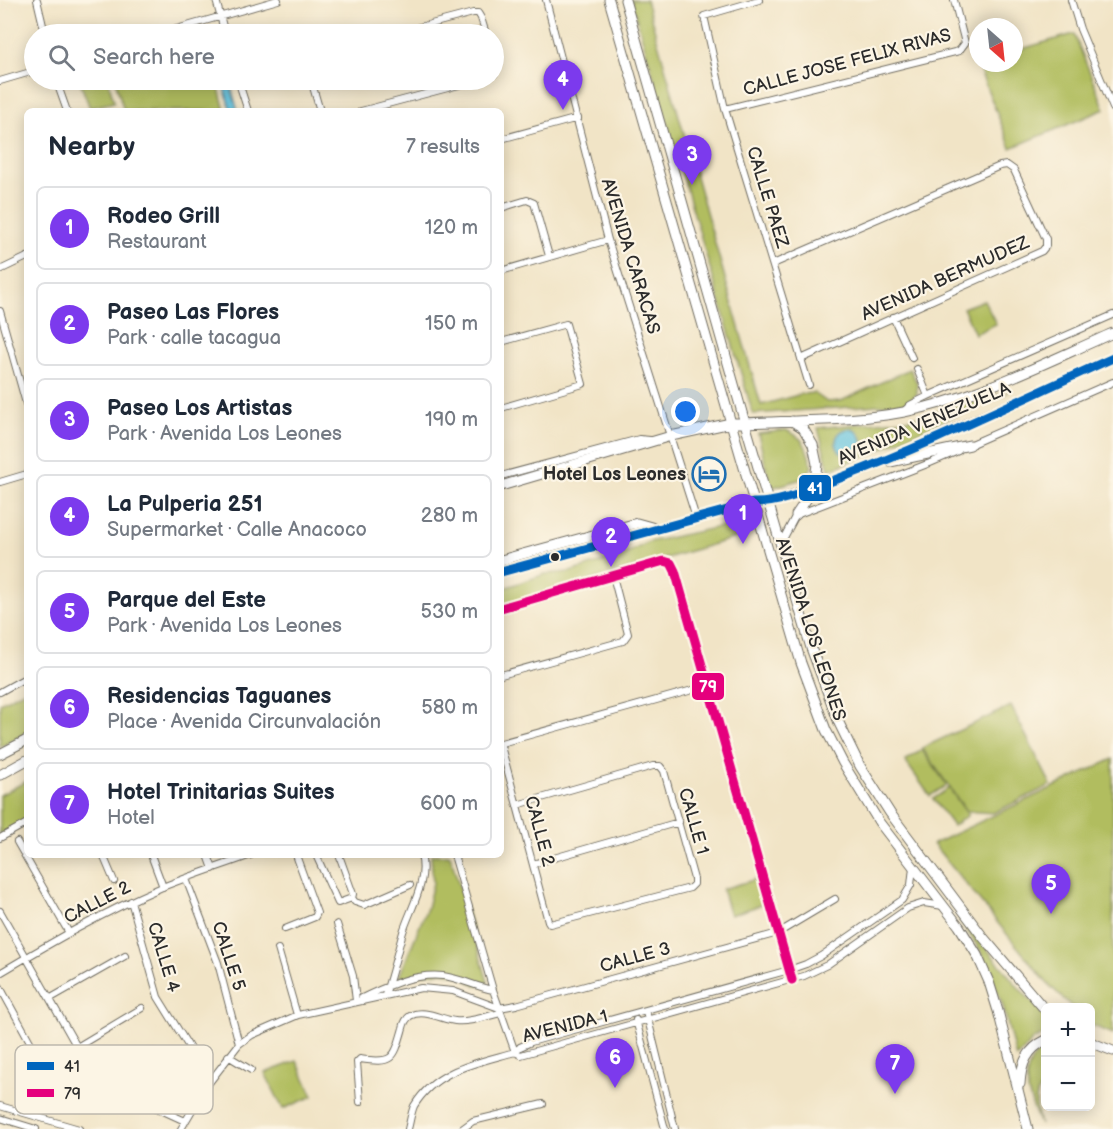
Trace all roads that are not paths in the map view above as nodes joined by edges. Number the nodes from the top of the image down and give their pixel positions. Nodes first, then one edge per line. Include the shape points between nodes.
1 (37, 0) edge
2 (216, 0) edge
3 (278, 0) edge
4 (546, 0) edge
5 (609, 0) edge
6 (625, 0) edge
7 (759, 0) edge
8 (954, 0) edge
9 (1071, 0) edge
10 (220, 16) junction
11 (43, 24) edge
12 (193, 24) edge
13 (222, 24) edge
14 (431, 24) edge
15 (484, 24) edge
16 (24, 74) edge
17 (0, 81) edge
18 (60, 90) edge
19 (241, 90) edge
20 (314, 90) edge
21 (440, 90) edge
22 (66, 108) edge
23 (247, 108) edge
24 (319, 108) edge
25 (372, 108) edge
26 (1113, 108) edge
27 (725, 109) junction
28 (578, 118) junction
29 (504, 138) edge
30 (504, 207) edge
31 (608, 240) junction
32 (549, 256) junction
33 (24, 258) edge
34 (773, 264) junction
35 (0, 270) edge
36 (504, 270) edge
37 (0, 311) edge
38 (1113, 315) edge
39 (893, 317) junction
40 (1113, 333) edge
41 (504, 341) edge
42 (912, 358) dead end
43 (1113, 358) edge
44 (801, 359) junction
45 (918, 369) dead end
46 (1113, 382) edge
47 (809, 385) dead end
48 (24, 396) edge
49 (928, 396) junction
50 (504, 407) edge
51 (903, 412) junction
52 (792, 421) junction
53 (730, 423) junction
54 (745, 423) junction
55 (671, 436) junction
56 (654, 441) junction
57 (970, 445) junction
58 (873, 465) junction
59 (24, 475) edge
60 (504, 475) edge
61 (0, 483) edge
62 (504, 485) edge
63 (814, 488) junction
64 (753, 503) junction
65 (770, 503) junction
66 (796, 515) junction
67 (696, 518) junction
68 (655, 529) junction
69 (780, 543) junction
70 (504, 559) edge
71 (504, 573) edge
72 (613, 576) junction
73 (504, 607) edge
74 (504, 674) edge
75 (24, 679) edge
76 (707, 686) junction
77 (0, 692) edge
78 (24, 742) edge
79 (504, 743) edge
80 (0, 754) edge
81 (504, 755) edge
82 (24, 762) edge
83 (0, 775) edge
84 (517, 805) junction
85 (679, 822) junction
86 (24, 825) edge
87 (0, 838) edge
88 (17, 842) dead end
89 (24, 854) edge
90 (26, 858) edge
91 (104, 858) edge
92 (152, 858) edge
93 (209, 858) edge
94 (243, 858) edge
95 (297, 858) edge
96 (317, 858) edge
97 (340, 858) edge
98 (422, 858) edge
99 (455, 858) edge
100 (533, 864) junction
101 (913, 867) junction
102 (213, 869) junction
103 (186, 879) junction
104 (114, 881) dead end
105 (410, 885) dead end
106 (163, 887) junction
107 (352, 898) junction
108 (835, 899) dead end
109 (131, 901) junction
110 (943, 906) junction
111 (0, 911) edge
112 (337, 924) dead end
113 (550, 924) joint
114 (285, 929) dead end
115 (69, 933) junction
116 (778, 933) junction
117 (278, 949) dead end
118 (125, 956) dead end
119 (25, 958) junction
120 (789, 970) junction
121 (0, 973) edge
122 (792, 980) junction
123 (388, 986) junction
124 (0, 987) edge
125 (493, 990) junction
126 (385, 995) junction
127 (51, 998) junction
128 (356, 1001) junction
129 (1041, 1005) edge
130 (142, 1008) dead end
131 (500, 1011) junction
132 (646, 1011) junction
133 (634, 1014) junction
134 (297, 1015) junction
135 (648, 1021) junction
136 (637, 1024) junction
137 (1041, 1043) edge
138 (239, 1044) junction
139 (1095, 1044) edge
140 (32, 1045) edge
141 (76, 1045) edge
142 (80, 1045) edge
143 (188, 1045) edge
144 (1113, 1051) edge
145 (515, 1052) junction
146 (228, 1056) junction
147 (251, 1070) dead end
148 (213, 1076) edge
149 (1019, 1094) junction
150 (360, 1102) dead end
151 (543, 1104) dead end
152 (0, 1106) edge
153 (15, 1110) edge
154 (30, 1114) edge
155 (170, 1114) edge
156 (189, 1114) edge
157 (0, 1118) edge
158 (185, 1121) junction
159 (35, 1129) edge
160 (79, 1129) edge
161 (181, 1129) edge
162 (408, 1129) edge
163 (462, 1129) edge
164 (665, 1129) edge
165 (675, 1129) edge
166 (1028, 1129) edge

1 - 11 street
2 - 10 street
3 - 10 street
4 - 28 street, AVENIDA CARACAS
5 - 53 main road, AVENIDA LOS LEONES
6 - 54 main road, AVENIDA LOS LEONES
7 - 27 street, CALLE PAEZ via 704,16
8 - 27 street, CALLE JOSE FELIX RIVAS via 965,43 959,51
9 - 26 street
10 - 12 street
10 - 13 street
14 - 15 street via 473,13 482,18
16 - 17 street
18 - 22 street
19 - 23 street
20 - 24 street
21 - 25 street
27 - 34 street, CALLE PAEZ
28 - 29 street
28 - 31 street, AVENIDA CARACAS
30 - 32 street via 527,200 534,203
31 - 32 street
31 - 55 street, AVENIDA CARACAS
32 - 36 street
33 - 35 street
34 - 39 street, AVENIDA BERMUDEZ via 1000,166 1014,170 1046,239 1042,251
34 - 44 street, CALLE PAEZ
37 - 48 street
38 - 49 street, AVENIDA VENEZUELA
39 - 42 street
39 - 44 street, AVENIDA BERMUDEZ
40 - 51 main road, AVENIDA VENEZUELA via 965,395
41 - 50 street via 566,324 583,384
43 - 58 main road, AVENIDA VENEZUELA
44 - 47 street, CALLE PAEZ
45 - 49 street
46 - 57 street, AVENIDA VENEZUELA
49 - 51 street, AVENIDA VENEZUELA
51 - 52 main road, AVENIDA VENEZUELA
52 - 54 main road, AVENIDA VENEZUELA
52 - 63 main road via 803,428 813,445
53 - 54 main road, AVENIDA VENEZUELA
53 - 55 main road, AVENIDA VENEZUELA
53 - 64 main road, AVENIDA LOS LEONES
54 - 65 main road, AVENIDA LOS LEONES
55 - 56 main road, AVENIDA VENEZUELA
55 - 67 street, AVENIDA CARACAS
56 - 60 street via 639,438
56 - 62 main road, AVENIDA VENEZUELA
57 - 58 main road
57 - 66 street, AVENIDA VENEZUELA
58 - 63 main road, AVENIDA VENEZUELA
59 - 61 street
63 - 65 main road, AVENIDA VENEZUELA
63 - 66 main road
64 - 65 main road, AVENIDA VENEZUELA
64 - 67 main road, AVENIDA VENEZUELA
64 - 101 main road, AVENIDA LOS LEONES via 801,663 826,730 879,822
65 - 69 main road, AVENIDA LOS LEONES
66 - 69 street
67 - 68 main road, AVENIDA VENEZUELA
68 - 70 main road via 629,525
68 - 71 main road, AVENIDA VENEZUELA
69 - 129 main road, AVENIDA LOS LEONES via 811,648 860,766 890,813 983,937
72 - 73 street
72 - 74 street via 628,634 623,641
72 - 76 street via 664,561 671,563
75 - 77 street
76 - 79 street
76 - 116 street
78 - 80 main road
81 - 84 street, CALLE 2
82 - 83 main road
84 - 85 street, CALLE 1 via 660,766
84 - 100 street, CALLE 2
85 - 100 street
85 - 113 street, CALLE 1 via 694,879 690,888
86 - 87 street
88 - 89 street
90 - 115 street
91 - 104 street, CALLE 2
92 - 106 street
93 - 102 street
94 - 102 street, CALLE 2
95 - 114 street via 317,913
96 - 107 street via 336,902
97 - 107 street
98 - 123 street via 418,896
99 - 125 street
100 - 113 street, CALLE 2
101 - 110 main road, AVENIDA LOS LEONES
101 - 120 street, AVENIDA 1 via 911,885 902,900 822,956
102 - 103 street, CALLE 2
103 - 106 street, CALLE 2
103 - 138 street, CALLE 5 via 218,963
105 - 107 street via 364,905
106 - 109 street, CALLE 2
108 - 116 street, CALLE 3
109 - 115 street, CALLE 2
109 - 143 street, CALLE 4 via 158,997
110 - 122 street, AVENIDA 1 via 924,903 908,908 827,965
110 - 149 main road, AVENIDA LOS LEONES via 977,955 989,982
111 - 119 street
112 - 128 street via 354,976
115 - 119 street, CALLE 2
116 - 120 street
116 - 131 street, CALLE 3
117 - 134 street
118 - 127 street
119 - 121 street, CALLE 2
119 - 127 street
120 - 122 street
120 - 132 street, AVENIDA 1
122 - 135 street, AVENIDA 1
123 - 125 street via 414,978 442,976
123 - 126 street
123 - 128 street
124 - 140 street
125 - 131 street
126 - 128 street
126 - 131 street via 434,988
127 - 141 street
128 - 134 street
130 - 142 street
131 - 145 street
131 - 150 street, CALLE 3 via 462,1021 417,1014 409,1017 393,1056 381,1062 357,1062
132 - 133 street, AVENIDA 1
132 - 135 street
133 - 136 street
133 - 145 street, AVENIDA 1 via 531,1042
134 - 138 street
135 - 136 street, AVENIDA 1
135 - 165 street
136 - 145 street, AVENIDA 1 via 521,1055
136 - 164 street
137 - 149 main road via 1031,1049 1023,1062
138 - 146 street
139 - 144 main road
145 - 162 street via 460,1067 435,1080 414,1107
146 - 147 street
146 - 148 street
149 - 166 main road, AVENIDA LOS LEONES
151 - 163 street via 473,1121
152 - 153 street
154 - 160 street
155 - 158 street
156 - 158 street
157 - 159 street
158 - 161 street

